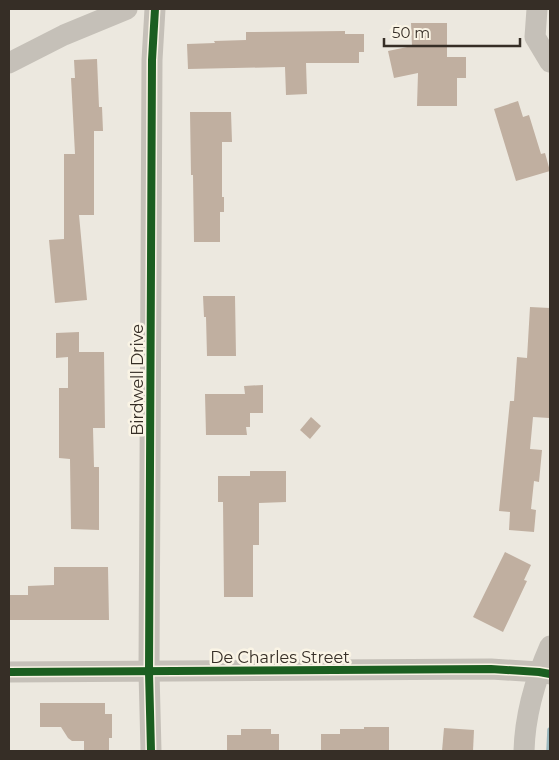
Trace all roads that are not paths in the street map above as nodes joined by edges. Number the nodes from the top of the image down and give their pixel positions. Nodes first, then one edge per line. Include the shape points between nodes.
1 (127, 9) edge
2 (155, 9) edge
3 (537, 9) edge
4 (550, 62) edge
5 (9, 63) edge
6 (550, 646) edge
7 (9, 672) edge
8 (149, 672) junction
9 (544, 673) edge
10 (150, 751) edge
11 (524, 751) edge

1 - 5 street via 64,35
2 - 8 street, Birdwell Drive via 152,60
3 - 4 street via 535,36
6 - 9 street
7 - 8 street, De Charles Street
8 - 9 street, De Charles Street via 481,670
8 - 10 street, Birdwell Drive
9 - 11 street via 528,710

